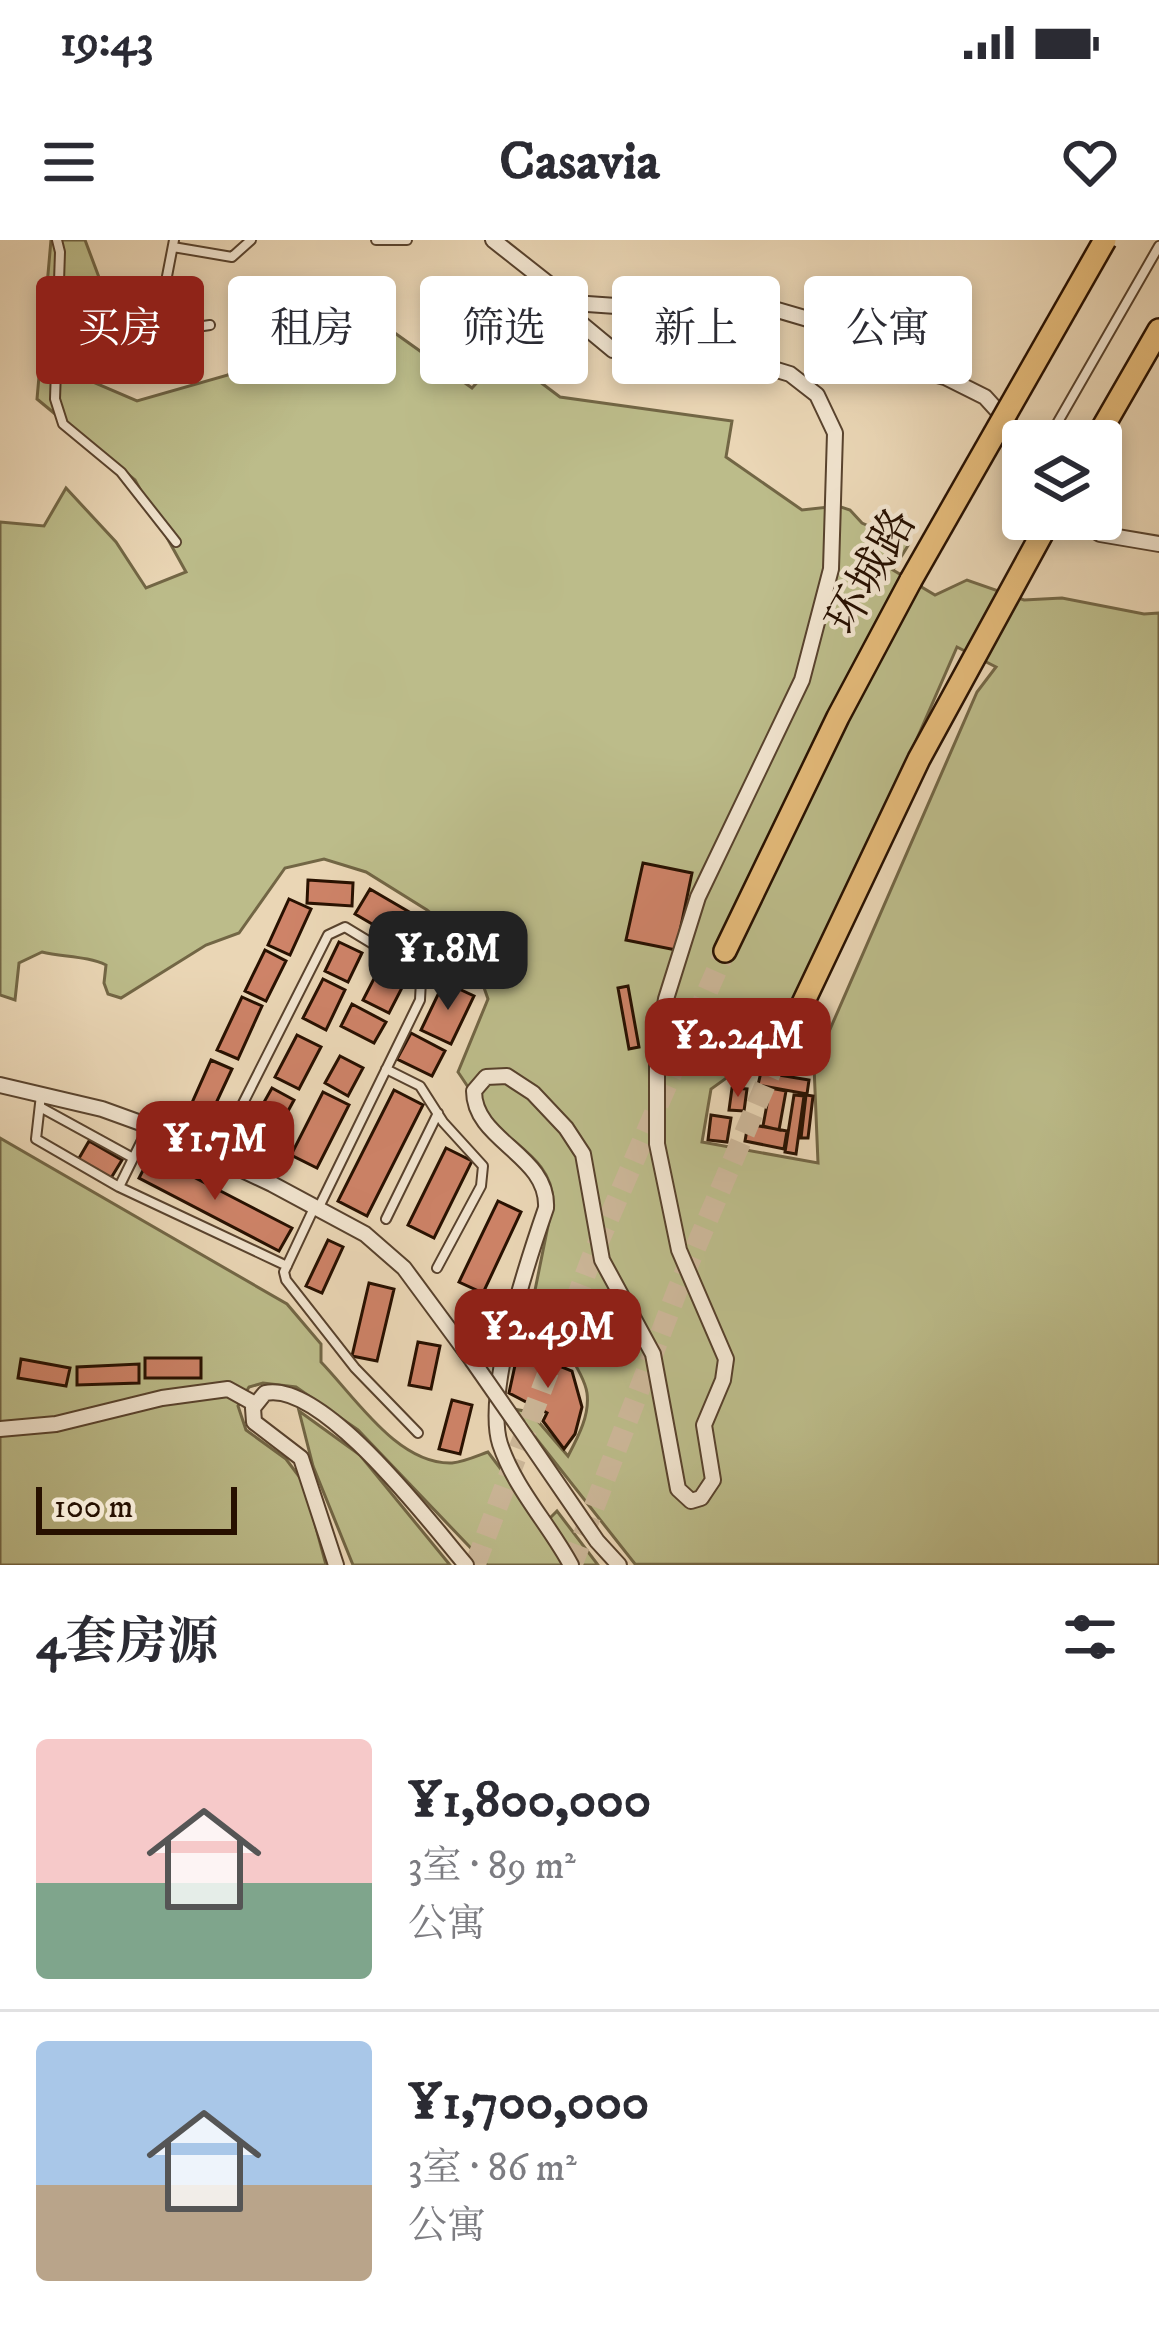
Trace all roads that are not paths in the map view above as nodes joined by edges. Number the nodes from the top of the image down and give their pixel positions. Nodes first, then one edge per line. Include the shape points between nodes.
1 (57, 240) edge
2 (251, 240) edge
3 (376, 240) edge
4 (407, 240) edge
5 (494, 240) edge
6 (1105, 240) edge
7 (173, 243) edge
8 (1159, 245) edge
9 (539, 276) edge
10 (588, 304) edge
11 (210, 325) dead end
12 (588, 330) edge
13 (1159, 330) edge
14 (1006, 420) edge
15 (1059, 420) edge
16 (1107, 420) edge
17 (1122, 538) edge
18 (1038, 540) edge
19 (176, 542) dead end
20 (1159, 544) edge
21 (725, 951) tunnel mouth
22 (776, 1062) tunnel mouth
23 (386, 1069) junction
24 (0, 1085) edge
25 (40, 1101) junction
26 (438, 1113) junction
27 (149, 1126) junction
28 (230, 1129) dead end
29 (133, 1158) junction
30 (119, 1187) junction
31 (316, 1207) junction
32 (386, 1219) dead end
33 (287, 1266) junction
34 (437, 1268) dead end
35 (255, 1404) junction
36 (0, 1429) edge
37 (418, 1433) dead end
38 (558, 1487) junction
39 (533, 1506) junction
40 (336, 1565) edge
41 (466, 1565) edge
42 (571, 1565) edge
43 (619, 1565) edge

1 - 19 lane via 55,400 63,424 121,472
2 - 7 lane via 232,257
3 - 4 lane
5 - 9 street
6 - 21 main road, 环城路, bridge via 911,580
7 - 11 lane via 156,333
8 - 15 lane
10 - 14 street via 750,302 808,319 877,359 945,377 985,397
12 - 39 street via 613,350 734,357 795,377 833,424 836,472 831,569 802,680 706,878 661,1022 662,1167 681,1257 726,1359 704,1425 713,1480 701,1498 691,1502 678,1490 653,1354 602,1259 583,1154 550,1109 514,1080 486,1076 474,1091 483,1118 546,1191 496,1423
13 - 16 main road
17 - 20 street
18 - 22 main road via 883,830
23 - 26 lane via 420,1086
23 - 28 lane via 420,1000 421,980 340,927 322,944
23 - 31 lane
24 - 25 street
25 - 27 street via 102,1109
25 - 29 lane
25 - 30 lane via 36,1139
26 - 32 lane
26 - 34 lane via 484,1172
27 - 29 lane
27 - 31 street
29 - 30 lane
30 - 33 lane
31 - 33 lane
31 - 38 street, bridge via 390,1253
33 - 37 lane via 292,1291
35 - 36 street via 228,1389
35 - 40 street via 256,1426 301,1458
35 - 41 street via 280,1391 346,1430
38 - 39 street
38 - 43 street
39 - 42 street

